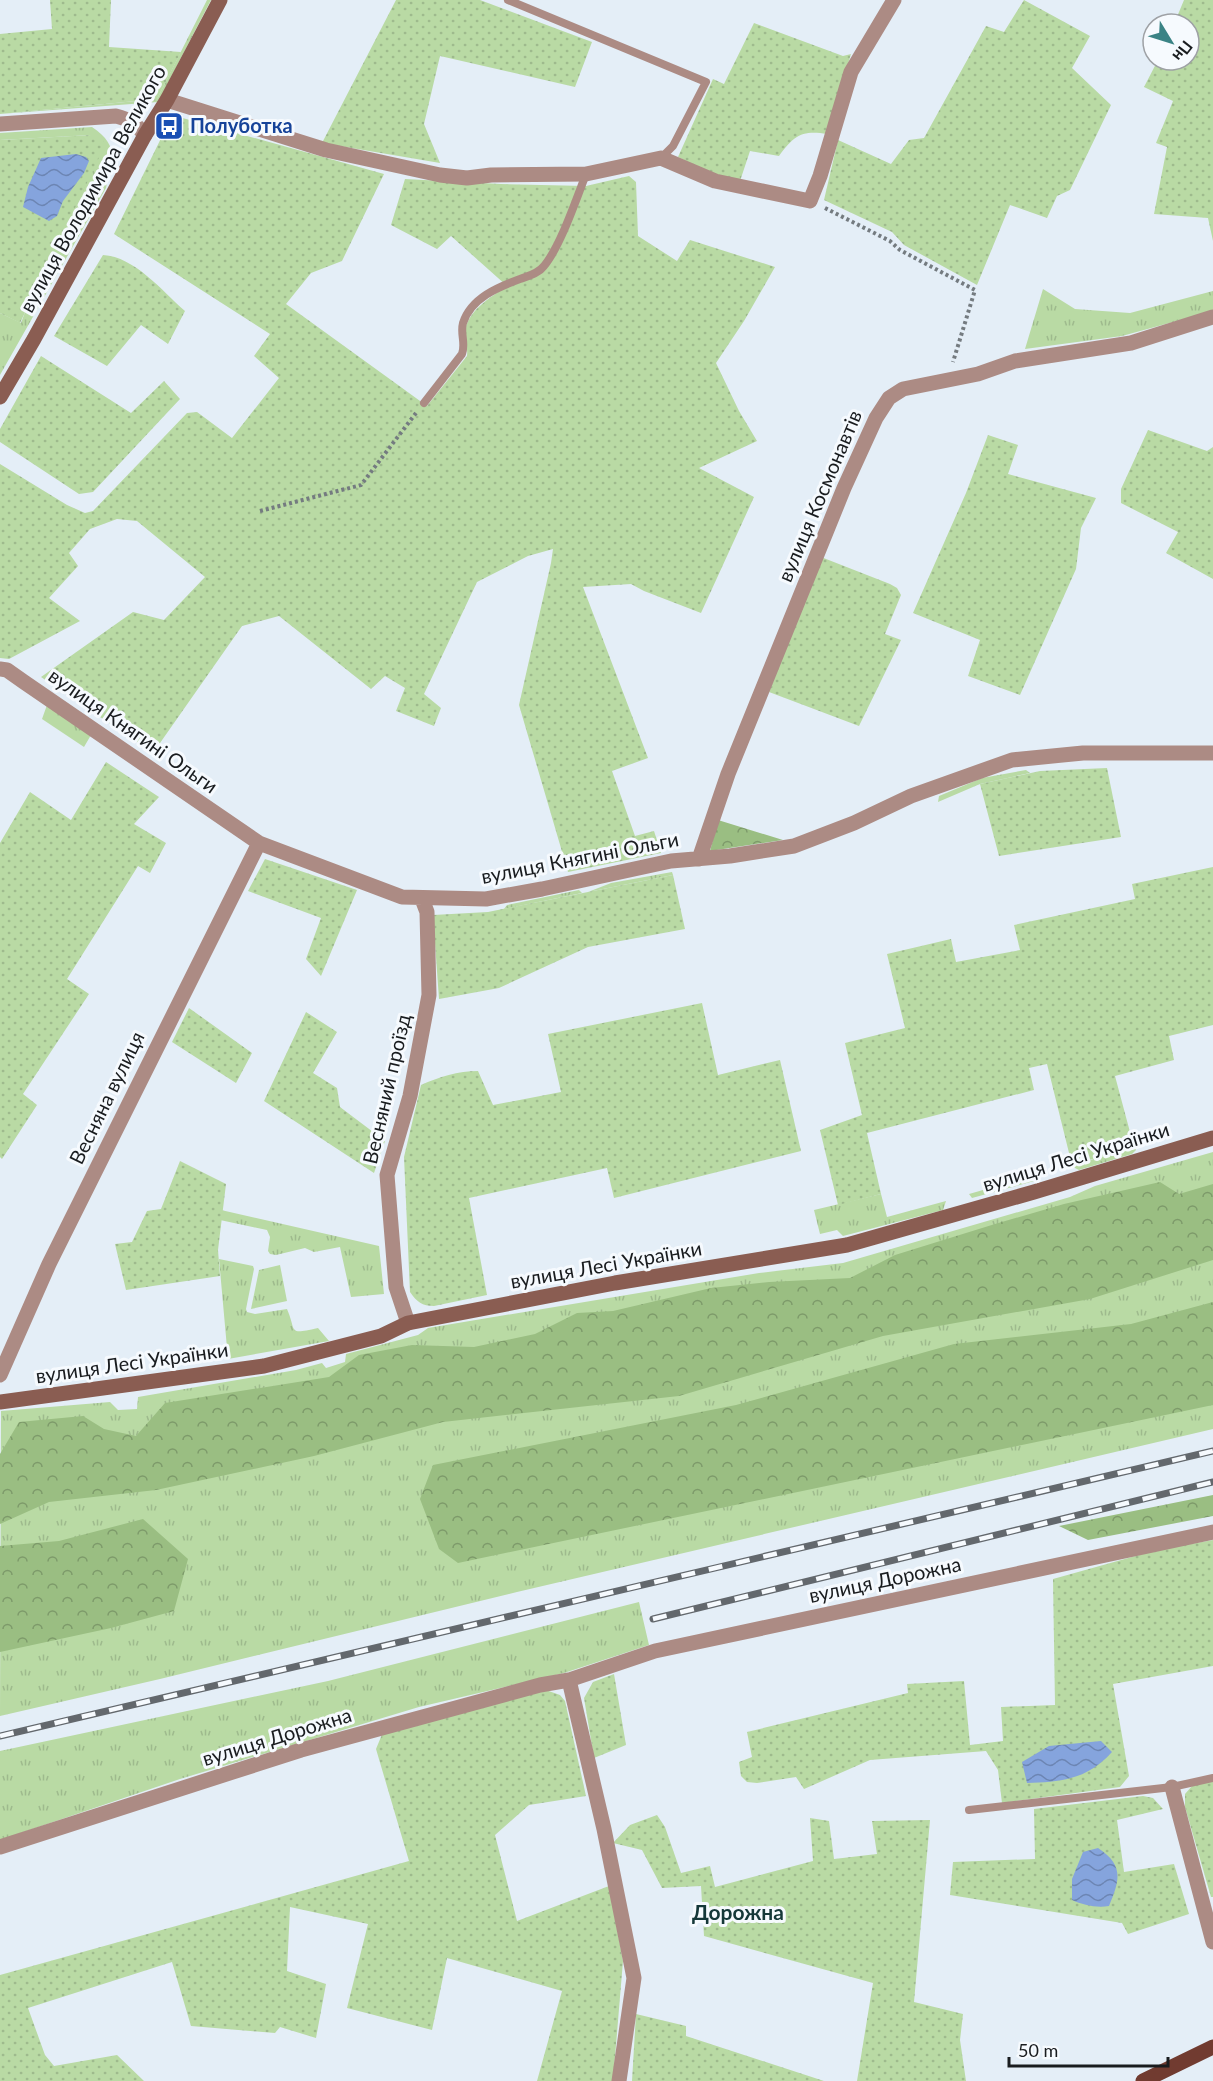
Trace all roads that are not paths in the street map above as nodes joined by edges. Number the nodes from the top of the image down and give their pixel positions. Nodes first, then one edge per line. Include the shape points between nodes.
1 (220, 0) edge
2 (508, 0) edge
3 (894, 0) edge
4 (167, 100) junction
5 (0, 124) edge
6 (145, 135) junction
7 (661, 158) junction
8 (586, 174) junction
9 (1213, 317) edge
10 (0, 397) edge
11 (424, 403) road end
12 (0, 669) edge
13 (1213, 753) edge
14 (259, 843) junction
15 (699, 859) junction
16 (422, 898) junction
17 (1213, 1138) edge
18 (408, 1323) junction
19 (0, 1375) edge
20 (0, 1402) edge
21 (1213, 1532) edge
22 (569, 1680) junction
23 (1213, 1778) edge
24 (1172, 1787) junction
25 (969, 1810) dead end
26 (0, 1847) edge
27 (1213, 1941) edge
28 (1213, 2047) edge
29 (620, 2081) edge
30 (1143, 2081) edge

1 - 4 street, вулиця Володимира Великого
2 - 7 lane via 706,82 673,146
3 - 7 street via 851,72 810,201 715,181
4 - 6 street, вулиця Володимира Великого
4 - 8 street via 326,150 424,172 467,178
5 - 6 street via 116,116 128,119
6 - 10 street, вулиця Володимира Великого
7 - 8 street
8 - 11 lane via 543,268 495,289 478,301 463,322 462,354
9 - 15 street, вулиця Космонавтів via 1131,343 1015,361 978,375 903,389 889,398 844,488 728,774
12 - 14 street, вулиця Княгині Ольги
13 - 15 street, вулиця Княгині Ольги via 1083,753 1012,760 911,796 794,846
14 - 16 street, вулиця Княгині Ольги via 402,897
14 - 19 street, Весняна вулиця via 54,1254
15 - 16 street, вулиця Княгині Ольги via 671,861 486,899
16 - 18 street, Весняний проїзд via 427,912 429,995 410,1096 387,1175 396,1287
17 - 18 street, вулиця Лесі Українки via 847,1245 615,1283
18 - 20 street, вулиця Лесі Українки via 381,1336 264,1366
21 - 22 street, вулиця Дорожна via 655,1651
22 - 26 street, вулиця Дорожна via 302,1750
22 - 29 street via 634,1978
23 - 24 lane
24 - 25 lane
24 - 27 street
28 - 30 main road

